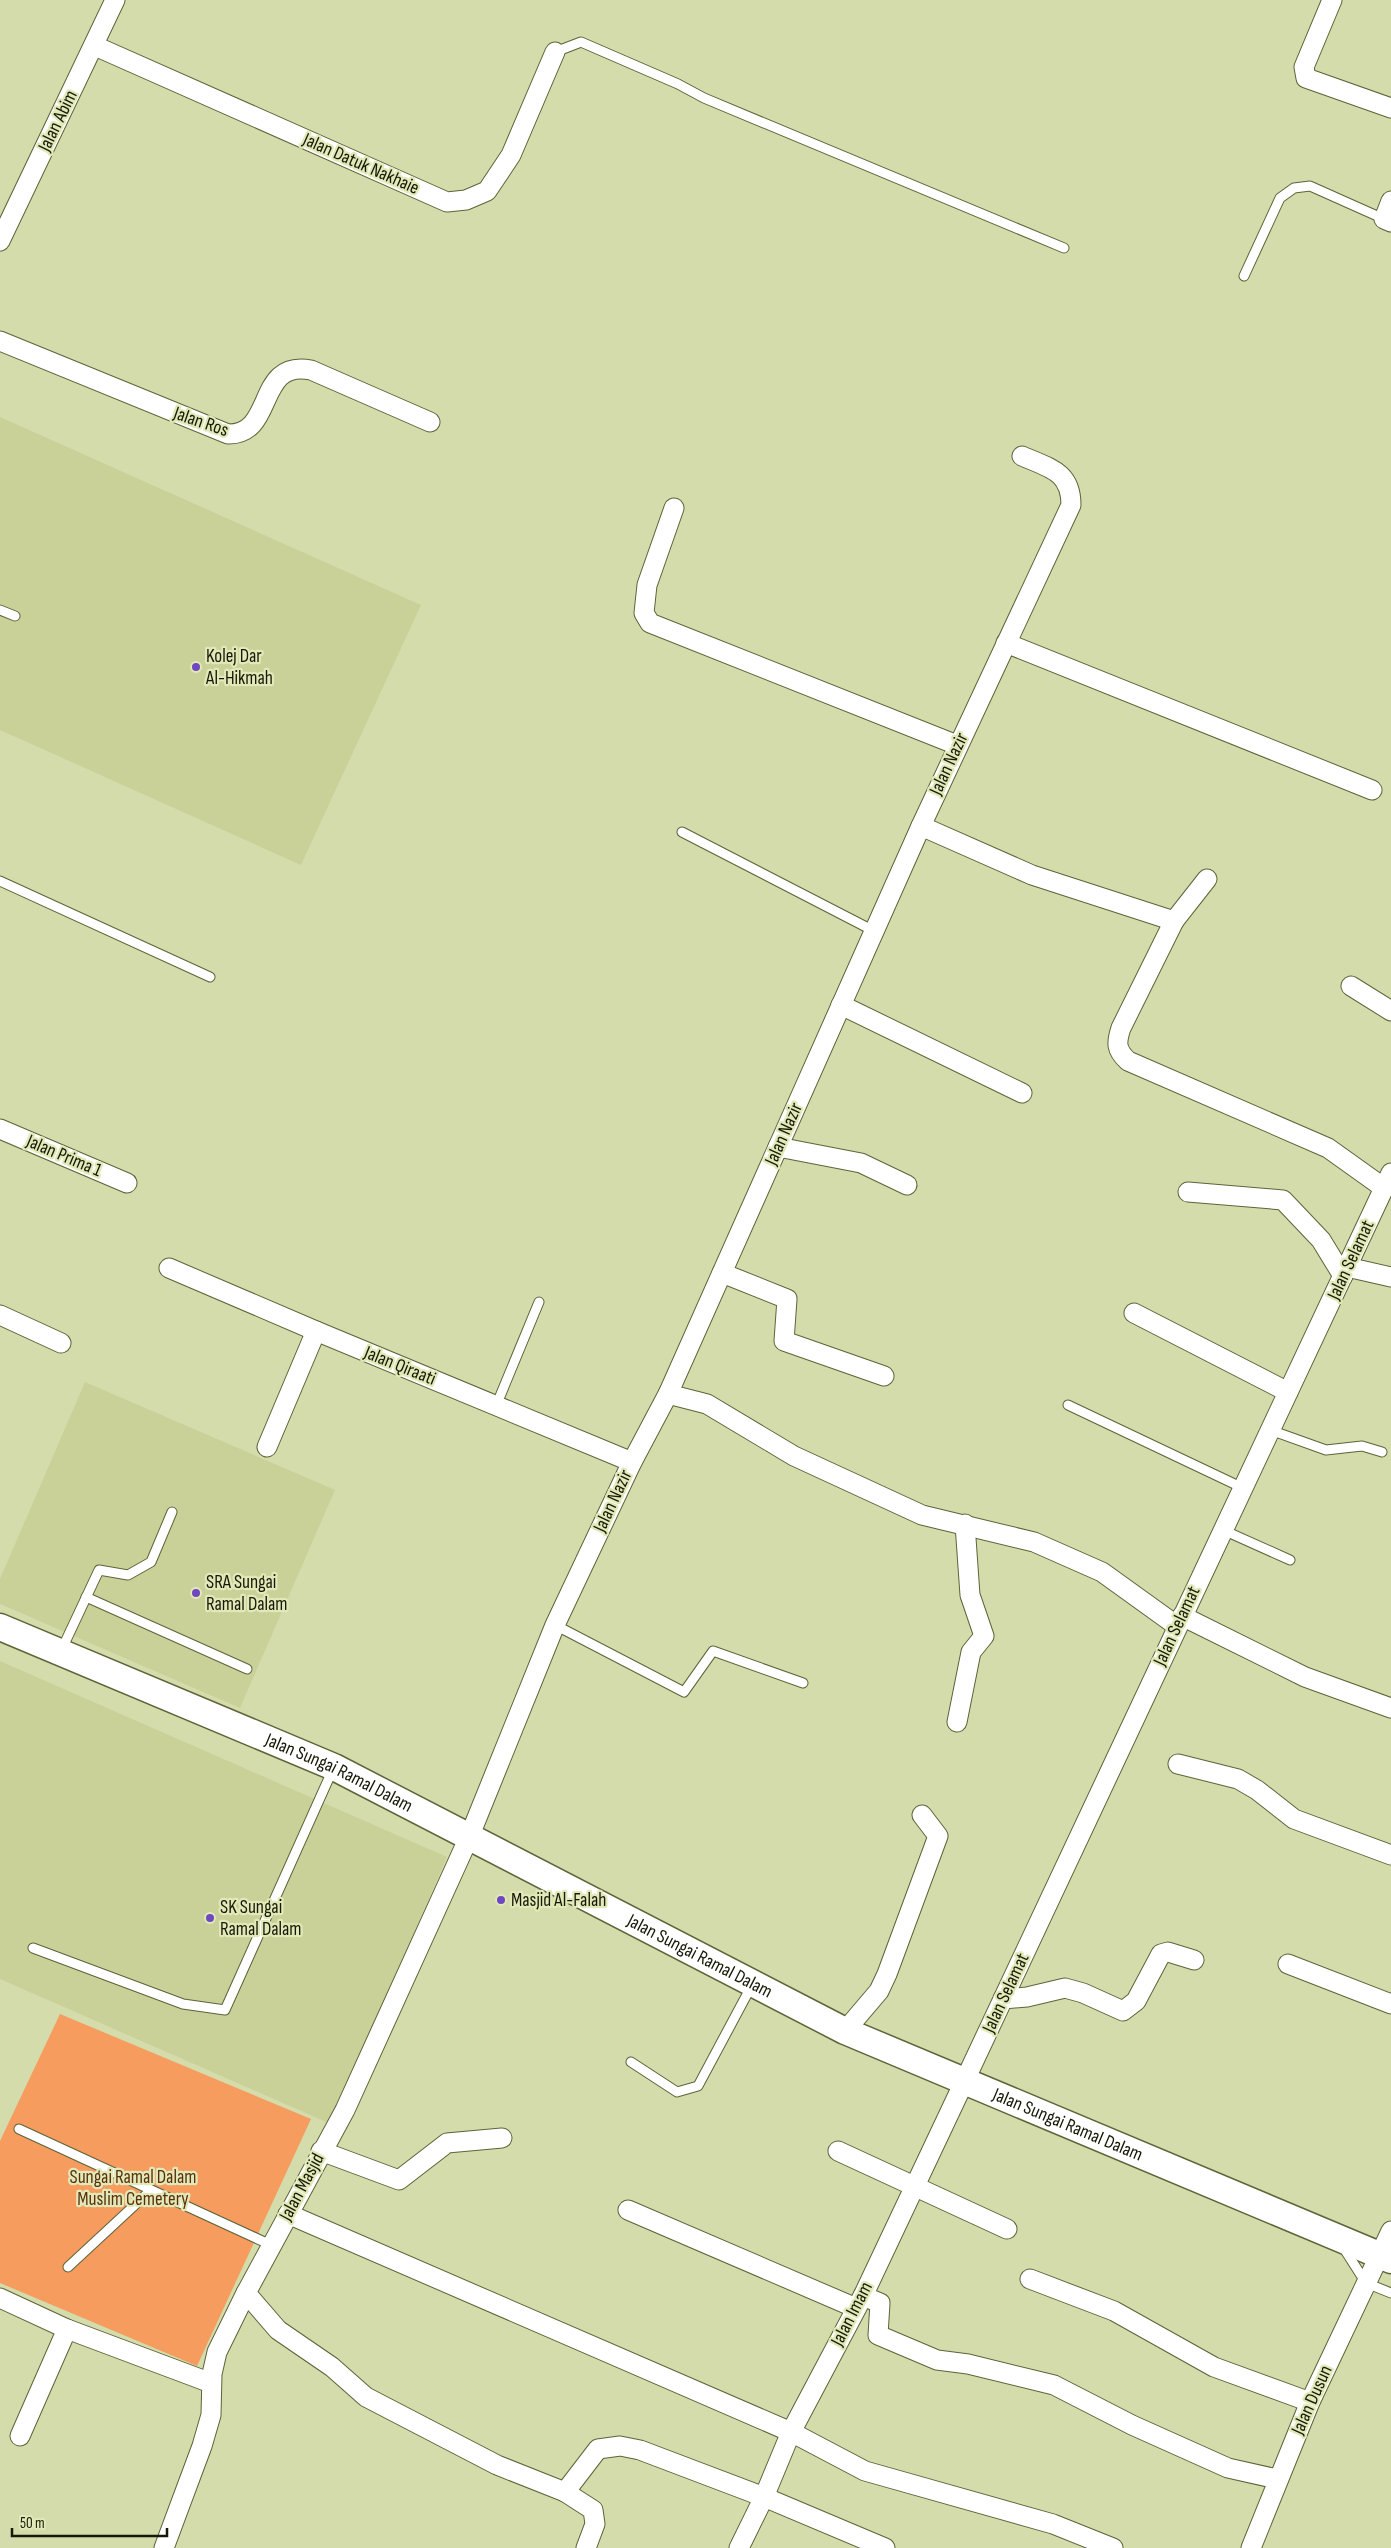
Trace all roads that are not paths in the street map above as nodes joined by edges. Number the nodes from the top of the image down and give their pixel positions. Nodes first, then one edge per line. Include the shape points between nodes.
1 (115, 0) edge
2 (1332, 0) edge
3 (95, 46) junction
4 (555, 52) joint
5 (1391, 108) edge
6 (1391, 200) edge
7 (1388, 220) edge
8 (0, 241) edge
9 (1064, 248) dead end
10 (1244, 276) dead end
11 (0, 341) edge
12 (430, 422) dead end
13 (1022, 456) dead end
14 (674, 508) dead end
15 (0, 610) edge
16 (15, 616) dead end
17 (1006, 643) junction
18 (957, 745) junction
19 (1372, 790) dead end
20 (921, 826) junction
21 (682, 832) dead end
22 (1207, 879) dead end
23 (0, 881) edge
24 (1174, 921) junction
25 (874, 931) junction
26 (210, 977) dead end
27 (1351, 986) dead end
28 (841, 1005) junction
29 (1391, 1011) edge
30 (1022, 1093) dead end
31 (0, 1129) edge
32 (778, 1147) junction
33 (1388, 1181) edge
34 (127, 1183) dead end
35 (907, 1185) dead end
36 (1188, 1192) dead end
37 (169, 1268) dead end
38 (1345, 1271) junction
39 (722, 1273) junction
40 (1391, 1277) edge
41 (538, 1302) dead end
42 (1134, 1313) dead end
43 (0, 1315) edge
44 (316, 1331) junction
45 (61, 1342) dead end
46 (884, 1376) dead end
47 (1288, 1392) junction
48 (668, 1394) junction
49 (1068, 1405) dead end
50 (496, 1406) junction
51 (1270, 1430) junction
52 (267, 1447) dead end
53 (1382, 1452) dead end
54 (632, 1462) junction
55 (1242, 1488) junction
56 (172, 1512) dead end
57 (965, 1524) junction
58 (1223, 1530) junction
59 (1290, 1560) dead end
60 (86, 1597) junction
61 (1179, 1621) junction
62 (555, 1625) junction
63 (0, 1627) edge
64 (60, 1654) junction
65 (247, 1669) dead end
66 (803, 1683) dead end
67 (1391, 1708) edge
68 (957, 1722) dead end
69 (1178, 1764) dead end
70 (334, 1766) junction
71 (922, 1815) dead end
72 (470, 1835) junction
73 (1391, 1855) edge
74 (33, 1948) dead end
75 (1194, 1960) dead end
76 (1288, 1964) dead end
77 (752, 1984) junction
78 (1003, 1999) junction
79 (1391, 2004) edge
80 (845, 2031) junction
81 (631, 2062) dead end
82 (966, 2080) junction
83 (19, 2129) dead end
84 (502, 2138) dead end
85 (321, 2151) junction
86 (838, 2151) dead end
87 (914, 2186) junction
88 (151, 2190) junction
89 (628, 2210) dead end
90 (288, 2214) junction
91 (1007, 2228) dead end
92 (1391, 2231) edge
93 (1335, 2236) junction
94 (271, 2245) junction
95 (1385, 2258) edge
96 (68, 2267) dead end
97 (1030, 2279) dead end
98 (1366, 2283) junction
99 (246, 2293) junction
100 (1391, 2294) edge
101 (0, 2298) edge
102 (860, 2302) junction
103 (67, 2329) junction
104 (211, 2383) junction
105 (1310, 2402) junction
106 (791, 2432) junction
107 (20, 2436) dead end
108 (1277, 2479) junction
109 (565, 2492) junction
110 (764, 2497) junction
111 (164, 2548) edge
112 (586, 2548) edge
113 (739, 2548) edge
114 (885, 2548) edge
115 (1112, 2548) edge
116 (1251, 2548) edge

1 - 3 street, Jalan Abim
2 - 5 street via 1304,67 1306,78
3 - 4 street, Jalan Datuk Nakhaie via 448,202 466,200 487,191 511,155
3 - 8 street, Jalan Abim
4 - 9 lane via 580,42 704,98
6 - 7 street
7 - 10 lane via 1310,186 1294,188 1280,198
11 - 12 street, Jalan Ros via 228,434 246,430 260,413 279,376 287,370 300,368
13 - 17 street, Jalan Nazir via 1059,473 1071,491 1071,505
14 - 18 street via 647,585 644,613 650,623
15 - 16 lane
17 - 18 street, Jalan Nazir
17 - 19 street
18 - 20 street, Jalan Nazir
20 - 24 street via 1032,875
20 - 25 street, Jalan Nazir
21 - 25 lane
22 - 24 street
23 - 26 lane
24 - 33 street via 1121,1028 1116,1043 1120,1054 1136,1064 1328,1148
25 - 28 street, Jalan Nazir
27 - 29 street
28 - 30 street
28 - 32 street, Jalan Nazir
31 - 34 street, Jalan Prima 1
32 - 35 street via 861,1163
32 - 39 street, Jalan Nazir
33 - 38 street, Jalan Selamat
36 - 38 street via 1283,1200
37 - 44 street, Jalan Qiraati
38 - 40 street
38 - 47 street, Jalan Selamat
39 - 46 street via 787,1299 784,1341
39 - 48 street, Jalan Nazir
41 - 50 lane
42 - 47 street
43 - 45 street
44 - 50 street, Jalan Qiraati
44 - 52 street
47 - 51 street, Jalan Selamat
48 - 54 street, Jalan Nazir
48 - 57 street via 707,1404 794,1456 922,1515
49 - 55 lane
50 - 54 street, Jalan Qiraati
51 - 53 lane via 1326,1450 1362,1446
51 - 55 street, Jalan Selamat
54 - 62 street, Jalan Nazir
55 - 58 street, Jalan Selamat
56 - 60 lane via 151,1562 128,1575 99,1570
57 - 61 street via 1034,1542 1102,1572
57 - 68 street via 970,1595 984,1636 971,1652
58 - 59 lane
58 - 61 street, Jalan Selamat
60 - 64 lane
60 - 65 lane
61 - 67 street via 1305,1677
61 - 78 street, Jalan Selamat
62 - 66 lane via 684,1692 713,1651
62 - 72 street, Jalan Nazir
63 - 64 street, Jalan Sungai Ramal Dalam
64 - 70 street, Jalan Sungai Ramal Dalam
69 - 73 street via 1238,1779 1294,1819
70 - 72 street, Jalan Sungai Ramal Dalam
70 - 74 lane via 224,2010 183,2004
71 - 80 street via 938,1836 887,1974 879,1990
72 - 77 street, Jalan Sungai Ramal Dalam
72 - 85 street, Jalan Masjid via 345,2110
75 - 78 street via 1168,1952 1161,1954 1136,2001 1123,2011 1065,1988
76 - 79 street
77 - 80 street, Jalan Sungai Ramal Dalam
77 - 81 lane via 698,2086 678,2092
78 - 82 street, Jalan Selamat
80 - 82 street, Jalan Sungai Ramal Dalam
82 - 87 street, Jalan Imam
82 - 93 street, Jalan Sungai Ramal Dalam
83 - 88 lane
84 - 85 street via 446,2143 399,2180
85 - 90 street, Jalan Masjid
86 - 87 street
87 - 91 street
87 - 102 street, Jalan Imam
88 - 94 lane
88 - 96 lane
89 - 102 street
90 - 94 street, Jalan Masjid
90 - 106 street
92 - 95 street, Jalan Dusun
93 - 95 street, Jalan Sungai Ramal Dalam
93 - 98 lane
94 - 99 street, Jalan Masjid
95 - 98 street, Jalan Dusun
97 - 105 street via 1114,2311 1214,2367
98 - 100 lane
98 - 105 street, Jalan Dusun
99 - 104 street, Jalan Masjid via 217,2352
99 - 109 street via 278,2330 332,2367 366,2397 497,2465
101 - 103 street
102 - 106 street, Jalan Imam
102 - 108 street via 880,2303 878,2335 938,2360 1054,2385 1132,2425 1228,2468
103 - 104 street
103 - 107 street
104 - 111 street, Jalan Masjid via 211,2415 207,2430
105 - 108 street, Jalan Dusun
106 - 110 street, Jalan Imam
106 - 115 street via 865,2471 1053,2524
108 - 116 street, Jalan Dusun
109 - 110 street via 598,2449 620,2446 640,2450
109 - 112 street via 592,2510 596,2524
110 - 113 street, Jalan Imam
110 - 114 street

